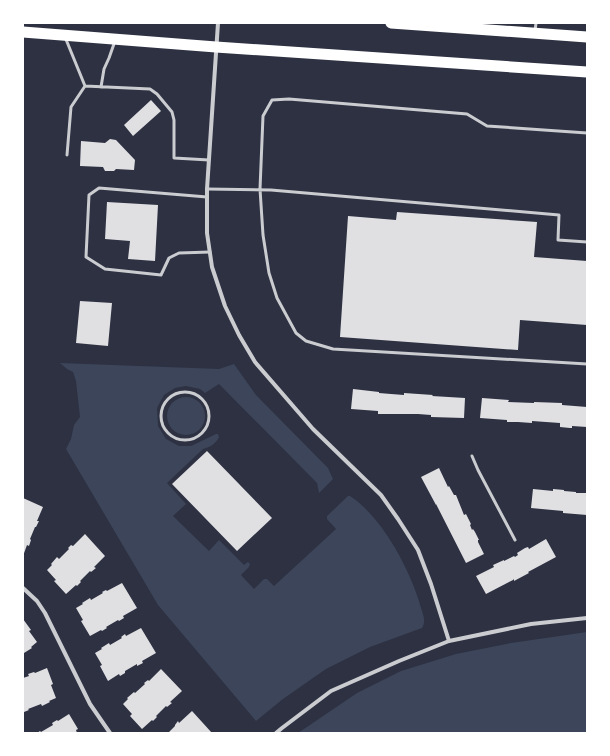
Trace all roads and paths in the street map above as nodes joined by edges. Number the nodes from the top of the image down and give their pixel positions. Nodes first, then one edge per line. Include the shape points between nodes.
1 (218, 23) edge
2 (391, 23) edge
3 (535, 28) edge
4 (23, 32) edge
5 (64, 35) junction
6 (587, 37) edge
7 (115, 39) junction
8 (216, 47) junction
9 (587, 72) edge
10 (85, 86) junction
11 (101, 87) junction
12 (587, 133) edge
13 (67, 155) dead end
14 (209, 160) junction
15 (207, 189) junction
16 (260, 190) junction
17 (207, 197) junction
18 (587, 242) edge
19 (210, 252) junction
20 (587, 364) edge
21 (193, 393) joint
22 (472, 456) dead end
23 (515, 540) dead end
24 (23, 588) edge
25 (587, 618) edge
26 (449, 641) junction
27 (110, 733) edge
28 (276, 733) edge

1 - 8 street
2 - 3 highway
3 - 6 highway
4 - 5 highway
5 - 7 highway
5 - 10 lane
7 - 8 highway
7 - 11 lane via 104,69
8 - 9 highway
8 - 14 street
10 - 11 lane
10 - 13 lane via 71,107
11 - 14 lane via 150,89 172,112 174,158
12 - 16 lane via 487,126 467,114 289,99 272,100 263,116
14 - 15 street
15 - 16 lane
15 - 17 street
16 - 18 lane via 559,215 558,240
16 - 20 lane via 269,273 277,298 296,333 306,341 333,349
17 - 19 street
17 - 19 lane via 99,188 89,195 86,257 105,269 161,275 169,258 179,253
19 - 26 street via 212,267 225,306 255,362 313,429 381,496 418,550
21 - 21 lane via 175,394 163,407 162,424 174,438 191,440 199,436 209,422 206,404
22 - 23 lane
24 - 27 street via 45,613 90,704
25 - 26 street via 531,624
26 - 28 street via 331,691

